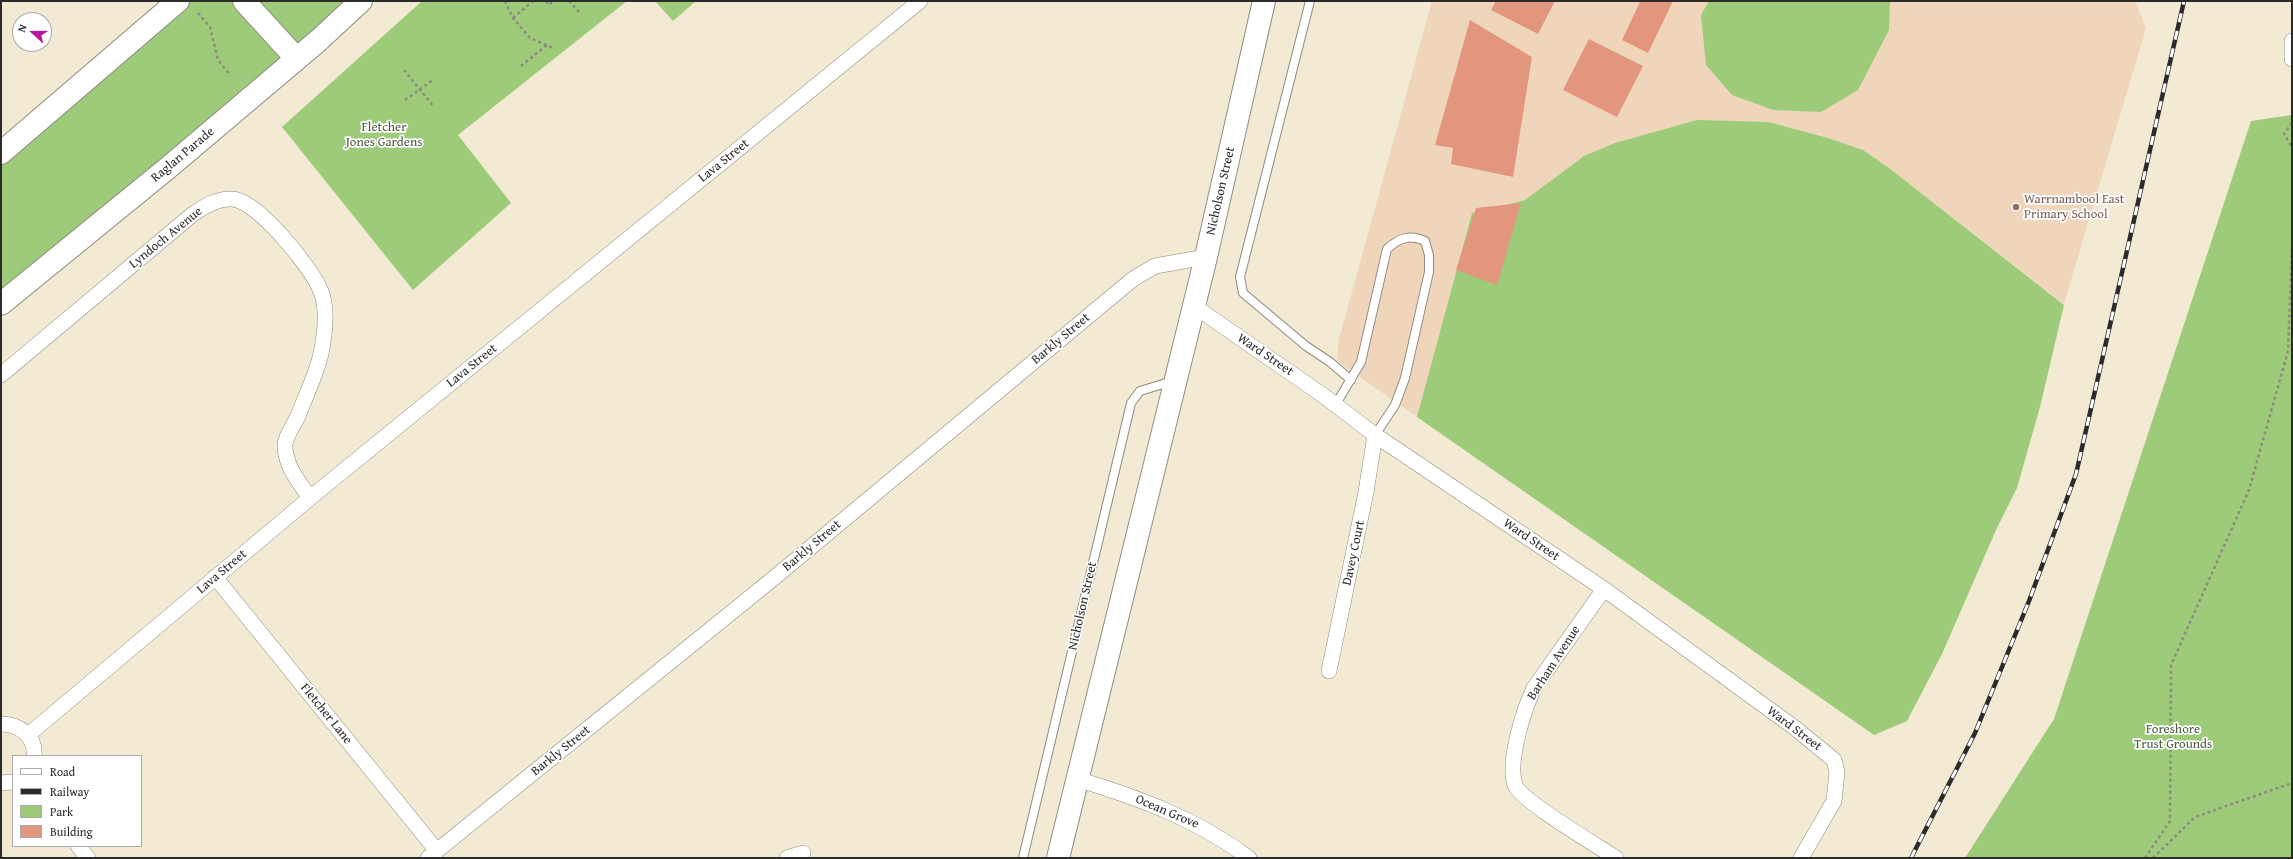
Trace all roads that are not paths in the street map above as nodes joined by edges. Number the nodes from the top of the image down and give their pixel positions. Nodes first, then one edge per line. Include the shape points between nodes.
1 (178, 1) edge
2 (244, 1) edge
3 (361, 1) edge
4 (920, 1) edge
5 (1264, 1) edge
6 (1310, 1) edge
7 (2292, 41) edge
8 (296, 58) junction
9 (2292, 59) edge
10 (1, 153) edge
11 (1206, 257) junction
12 (1, 304) edge
13 (1194, 306) junction
14 (1, 375) edge
15 (1351, 380) junction
16 (1175, 381) junction
17 (1336, 404) junction
18 (1374, 435) junction
19 (310, 498) junction
20 (215, 577) junction
21 (1604, 588) junction
22 (1329, 671) dead end
23 (1, 724) edge
24 (28, 735) junction
25 (34, 755) edge
26 (1077, 779) junction
27 (12, 782) edge
28 (1, 783) edge
29 (79, 847) edge
30 (803, 853) dead end
31 (433, 855) edge
32 (88, 858) edge
33 (787, 858) edge
34 (1023, 858) edge
35 (1058, 858) edge
36 (1249, 858) edge
37 (1616, 858) edge
38 (1801, 858) edge

1 - 10 main road
2 - 8 main road
3 - 8 main road, Raglan Parade
4 - 19 street, Lava Street
5 - 11 main road, Nicholson Street
6 - 15 lane via 1240,276 1243,293
7 - 9 street
8 - 12 main road, Raglan Parade via 169,167
11 - 13 main road, Nicholson Street
11 - 31 street, Barkly Street via 1155,266 1133,279 775,577
13 - 16 main road, Nicholson Street
13 - 17 street, Ward Street
14 - 19 street, Lyndoch Avenue via 193,214 210,203 232,199 249,205 267,219 318,285 325,312 323,343 285,445 287,461 294,476
15 - 17 lane
15 - 18 lane via 1361,362 1388,250 1398,240 1416,236 1425,241 1429,255 1429,272 1405,378 1395,405
16 - 26 main road, Nicholson Street
16 - 34 lane, Nicholson Street via 1140,391 1131,403
17 - 18 street, Ward Street
18 - 21 street, Ward Street
18 - 22 street, Davey Court via 1366,492
19 - 20 street, Lava Street
20 - 24 street, Lava Street
20 - 31 street, Fletcher Lane
21 - 37 street, Barham Avenue via 1534,688 1527,702 1513,768 1515,786 1527,799
21 - 38 street, Ward Street via 1820,747 1834,760 1838,772 1835,796
23 - 24 street via 20,728
24 - 25 street via 33,744
26 - 35 main road, Nicholson Street
26 - 36 street, Ocean Grove via 1152,804 1189,820 1223,838
27 - 28 street
29 - 32 street
30 - 33 street

